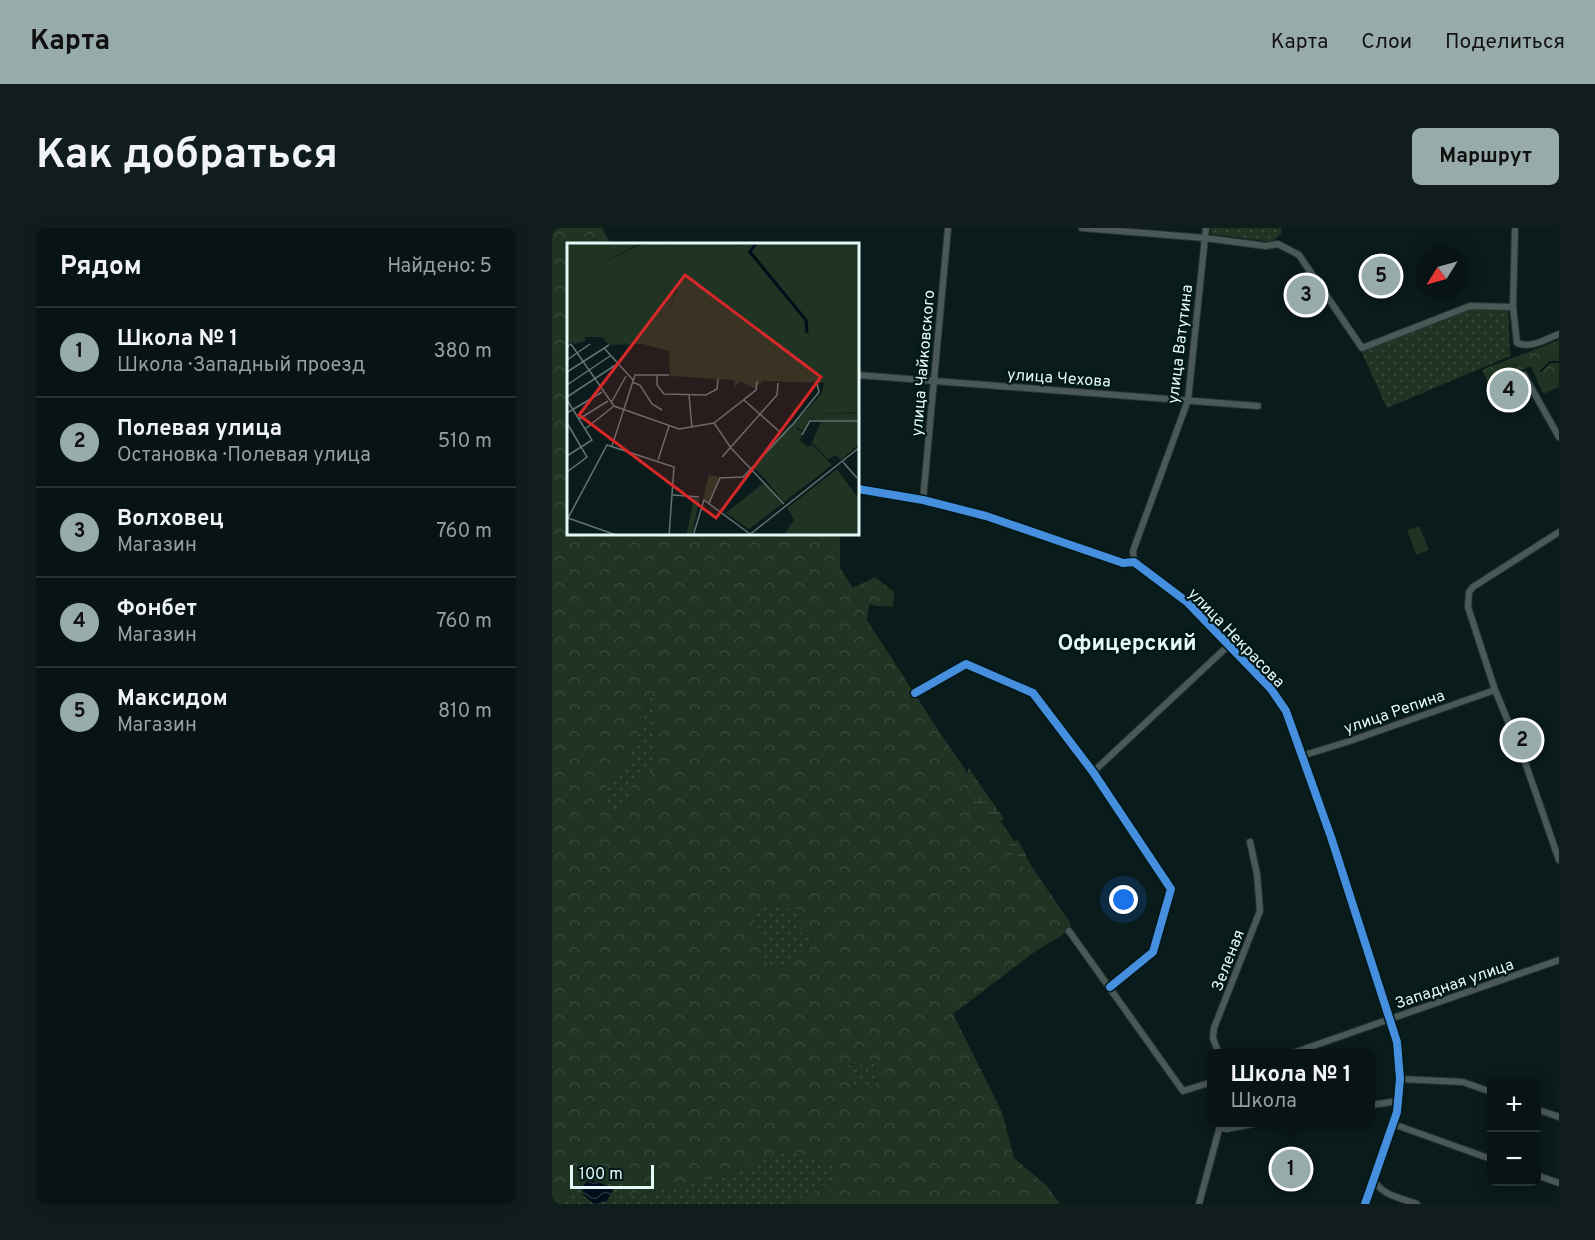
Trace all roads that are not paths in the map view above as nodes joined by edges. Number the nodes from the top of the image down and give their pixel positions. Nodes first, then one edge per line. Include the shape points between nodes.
1 (948, 228) edge
2 (1082, 228) edge
3 (1206, 228) edge
4 (1515, 228) edge
5 (1205, 238) junction
6 (1513, 307) junction
7 (1559, 334) edge
8 (860, 375) edge
9 (1524, 375) dead end
10 (933, 381) junction
11 (1188, 400) junction
12 (1258, 406) dead end
13 (1559, 437) edge
14 (860, 489) edge
15 (923, 500) junction
16 (1559, 532) edge
17 (1134, 562) junction
18 (1229, 645) junction
19 (1495, 690) junction
20 (915, 693) dead end
21 (1301, 756) junction
22 (1093, 772) junction
23 (1250, 842) dead end
24 (1559, 860) edge
25 (1069, 931) dead end
26 (1559, 960) edge
27 (1110, 987) junction
28 (1391, 1019) junction
29 (1217, 1049) edge
30 (1302, 1049) edge
31 (1400, 1079) junction
32 (1207, 1084) edge
33 (1487, 1091) edge
34 (1399, 1101) junction
35 (1375, 1104) edge
36 (1541, 1110) edge
37 (1559, 1117) edge
38 (1393, 1124) junction
39 (1220, 1127) edge
40 (1487, 1158) edge
41 (1541, 1177) edge
42 (1374, 1178) junction
43 (1559, 1183) edge
44 (1199, 1204) edge
45 (1365, 1204) edge
46 (1417, 1204) edge

1 - 10 street, улица Чайковского
2 - 5 street
3 - 5 street, улица Ватутина
4 - 6 street
5 - 6 street via 1278,244 1299,255 1362,348 1470,306
5 - 11 street, улица Ватутина
6 - 7 street via 1517,343 1531,345
8 - 10 street, улица Чехова
9 - 13 street
10 - 11 street, улица Чехова
10 - 15 street, улица Чайковского
11 - 12 street, улица Чехова
11 - 17 street, улица Ватутина via 1133,551
14 - 15 street, улица Некрасова
15 - 17 street, улица Некрасова via 986,516 1123,563
16 - 19 street via 1469,592 1468,607
17 - 18 street, улица Некрасова via 1187,603
18 - 21 street, улица Некрасова via 1281,701
18 - 22 street
19 - 21 street, улица Репина
19 - 24 street via 1518,742
20 - 22 street via 966,664 1033,693
21 - 28 street, улица Некрасова
22 - 27 street via 1171,890 1153,952
23 - 29 street, Зеленая via 1260,911 1214,1028
25 - 27 street
26 - 28 street, Западная улица
27 - 32 street via 1183,1091
28 - 30 street, Западная улица
28 - 31 street, улица Некрасова
31 - 33 street via 1463,1082
31 - 34 street, улица Некрасова
34 - 35 street
34 - 38 street, улица Некрасова
36 - 37 street
38 - 40 street
38 - 42 street, улица Некрасова
39 - 44 street
41 - 43 street
42 - 45 street, улица Некрасова
42 - 46 street via 1386,1193

